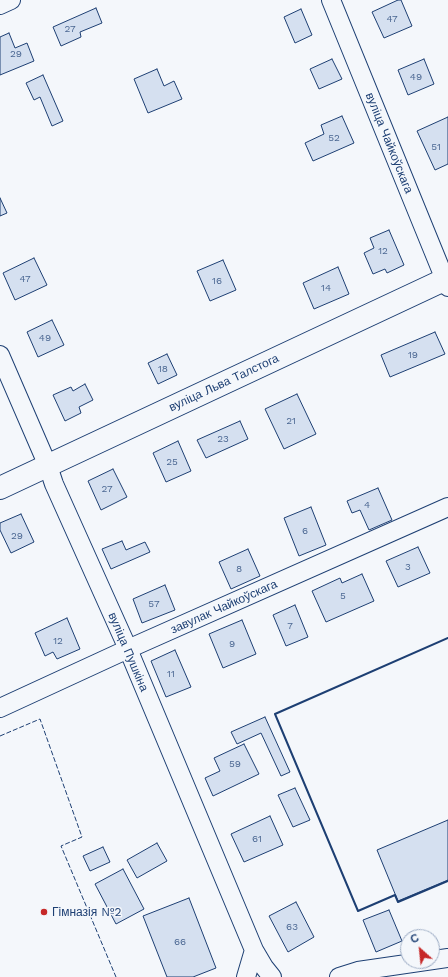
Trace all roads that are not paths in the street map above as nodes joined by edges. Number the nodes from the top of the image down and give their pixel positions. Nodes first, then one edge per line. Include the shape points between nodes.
1 (12, 0) edge
2 (331, 0) edge
3 (0, 5) edge
4 (447, 281) edge
5 (0, 356) edge
6 (48, 466) junction
7 (0, 488) edge
8 (448, 506) edge
9 (128, 649) junction
10 (0, 708) edge
11 (254, 950) junction
12 (448, 958) edge
13 (246, 977) edge
14 (272, 977) edge
15 (339, 977) edge

1 - 3 street
2 - 4 street, вуліца Чайкоўскага
4 - 6 main road, вуліца Льва Талстога
5 - 6 street, вуліца Пушкіна
6 - 7 main road, вуліца Льва Талстога
6 - 9 street, вуліца Пушкіна
8 - 9 street, завулак Чайкоўскага
9 - 10 street, завулак Чайкоўскага
9 - 11 street, вуліца Пушкіна
11 - 13 street
11 - 14 street, вуліца Пушкіна
12 - 15 street via 358,971

